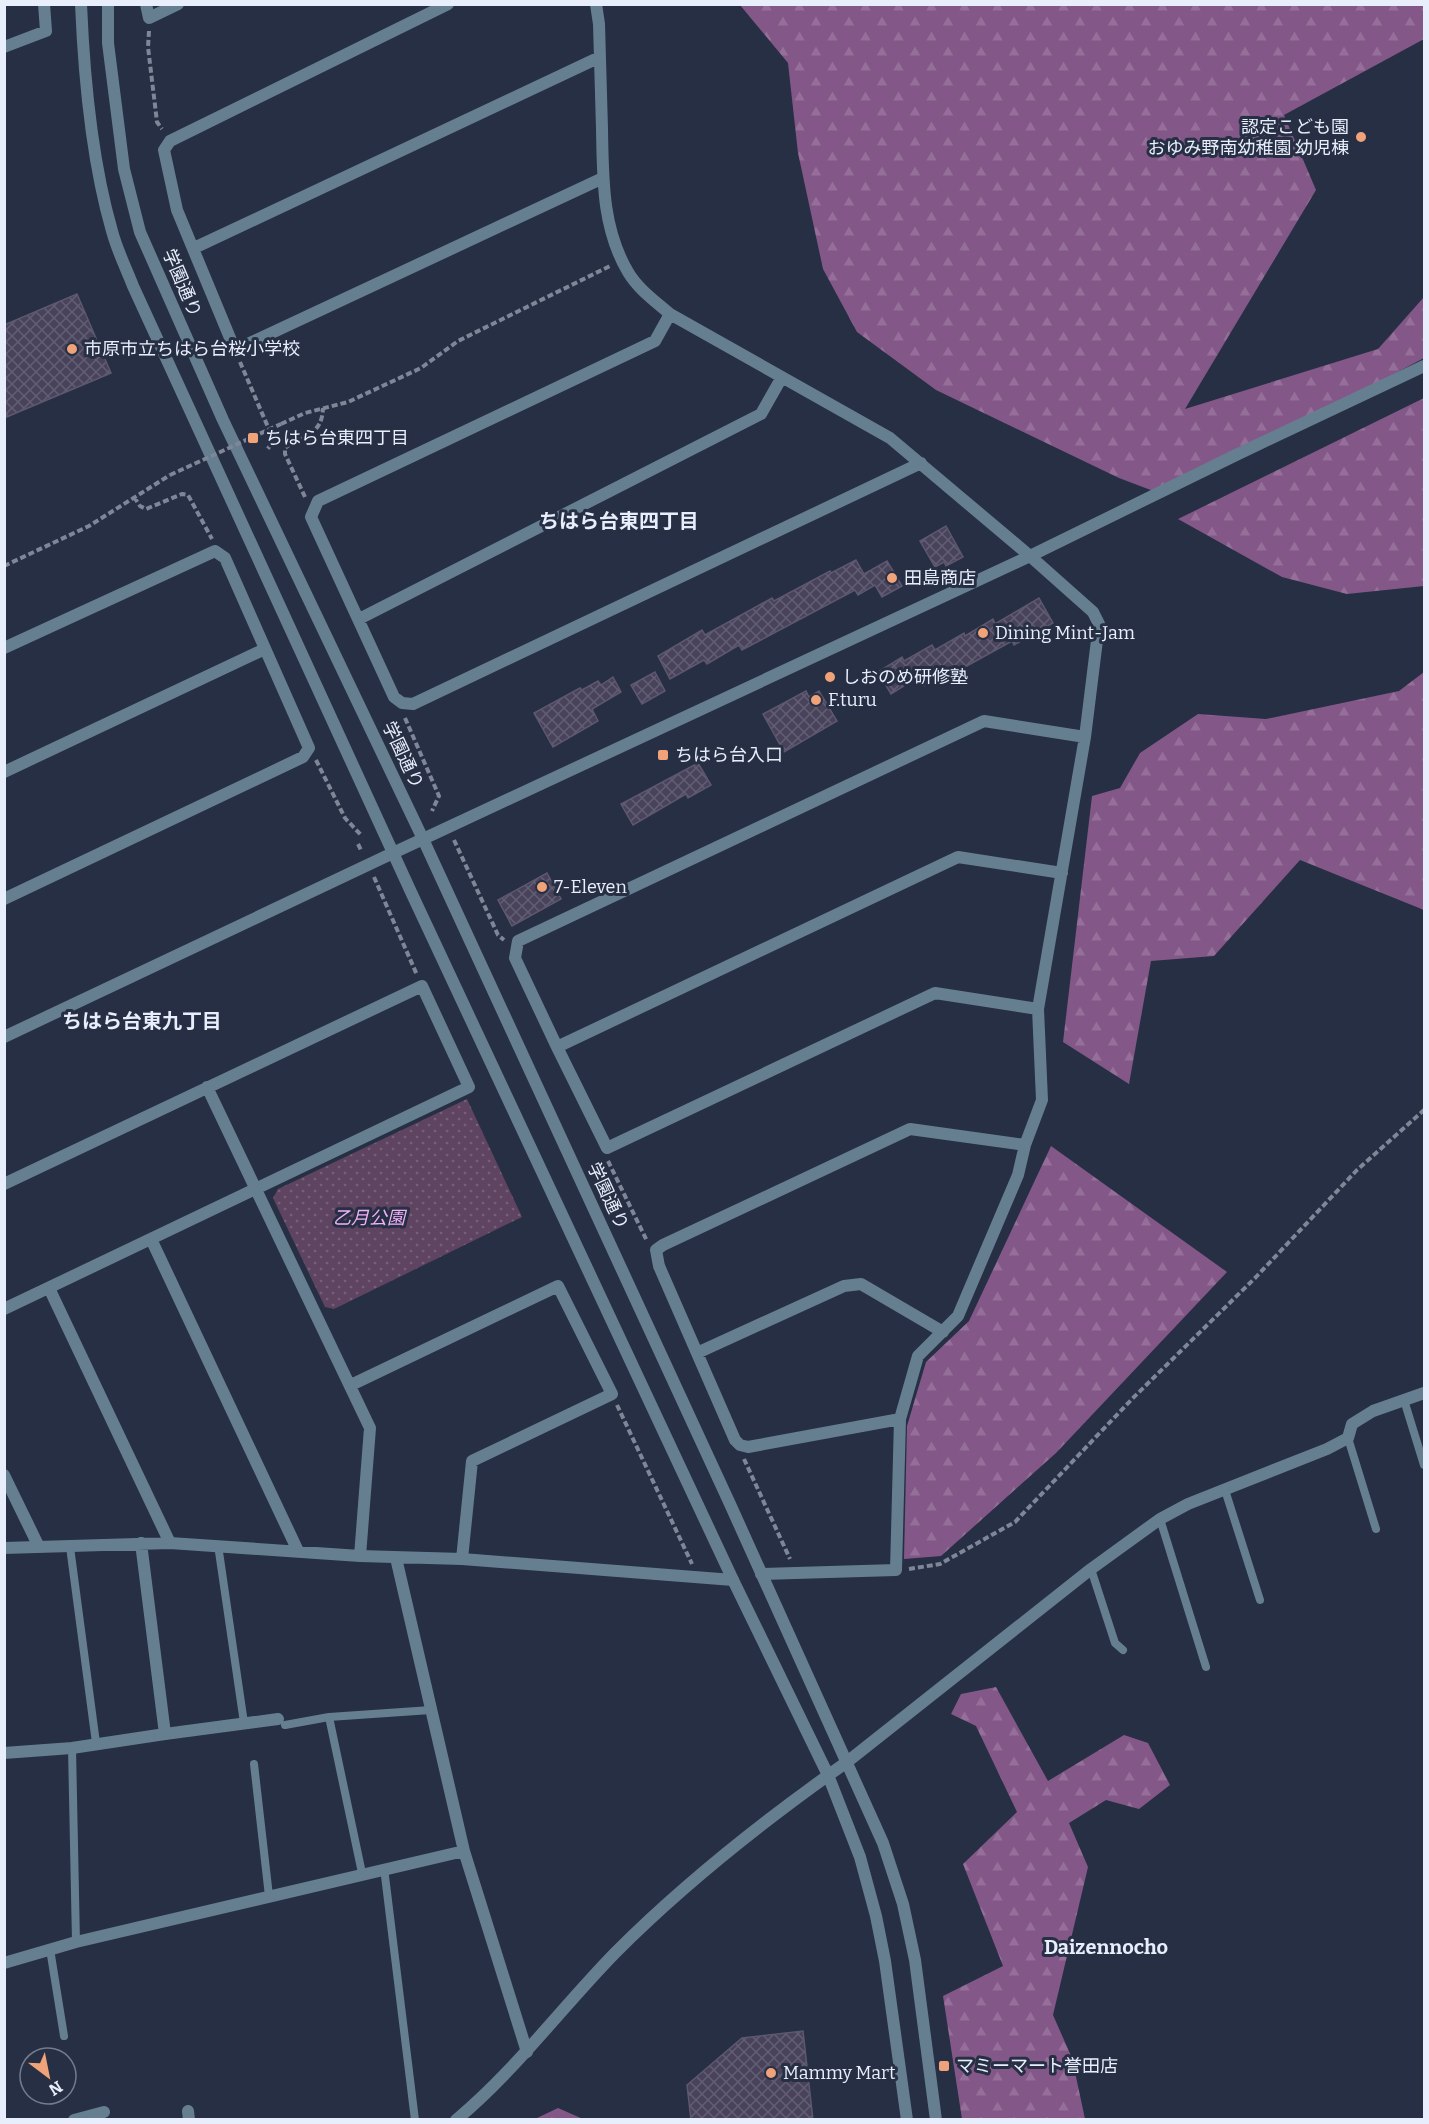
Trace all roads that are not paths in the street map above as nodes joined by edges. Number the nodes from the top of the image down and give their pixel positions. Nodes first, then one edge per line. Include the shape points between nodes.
1 (44, 4) edge
2 (81, 4) edge
3 (108, 4) edge
4 (146, 4) edge
5 (178, 4) edge
6 (448, 4) edge
7 (596, 4) edge
8 (4, 47) edge
9 (600, 57) junction
10 (603, 178) junction
11 (194, 248) junction
12 (670, 314) junction
13 (1425, 366) edge
14 (782, 376) junction
15 (921, 463) junction
16 (1030, 556) junction
17 (359, 619) junction
18 (4, 648) edge
19 (266, 649) junction
20 (1085, 736) junction
21 (4, 772) edge
22 (423, 839) junction
23 (393, 853) junction
24 (1062, 873) junction
25 (4, 899) edge
26 (1038, 1009) junction
27 (4, 1037) edge
28 (557, 1047) junction
29 (207, 1087) junction
30 (1025, 1146) junction
31 (4, 1184) edge
32 (257, 1189) junction
33 (151, 1239) junction
34 (49, 1288) junction
35 (4, 1309) edge
36 (943, 1332) junction
37 (697, 1353) junction
38 (351, 1385) junction
39 (1425, 1393) edge
40 (1404, 1400) junction
41 (900, 1419) junction
42 (1348, 1438) junction
43 (1425, 1465) edge
44 (4, 1474) edge
45 (1225, 1490) junction
46 (1160, 1519) junction
47 (1376, 1529) dead end
48 (141, 1543) junction
49 (170, 1543) junction
50 (218, 1545) junction
51 (39, 1547) junction
52 (70, 1547) junction
53 (4, 1548) edge
54 (298, 1551) junction
55 (360, 1556) junction
56 (396, 1558) junction
57 (462, 1559) junction
58 (1091, 1569) junction
59 (761, 1574) junction
60 (733, 1580) junction
61 (1260, 1600) dead end
62 (1123, 1650) dead end
63 (1206, 1667) dead end
64 (431, 1710) junction
65 (329, 1717) junction
66 (281, 1722) joint
67 (244, 1723) junction
68 (165, 1734) junction
69 (96, 1743) junction
70 (72, 1748) junction
71 (4, 1754) edge
72 (848, 1762) junction
73 (254, 1764) dead end
74 (828, 1775) junction
75 (464, 1851) junction
76 (384, 1868) junction
77 (362, 1874) junction
78 (269, 1896) junction
79 (76, 1942) junction
80 (50, 1949) junction
81 (4, 1963) edge
82 (64, 2036) dead end
83 (527, 2052) junction
84 (104, 2112) dead end
85 (74, 2120) edge
86 (415, 2120) edge
87 (456, 2120) edge
88 (907, 2120) edge
89 (936, 2120) edge

1 - 8 street via 46,31
2 - 23 street via 97,167 112,231 133,286
3 - 22 street, 学園通り via 108,43 124,169 140,232 224,420
4 - 5 street via 149,18
6 - 11 street via 170,141 164,150 165,160 177,210
7 - 9 street
9 - 10 street
9 - 11 street
10 - 11 street via 235,350
10 - 12 street via 607,220 621,260 642,290
12 - 14 street
12 - 17 street via 655,341 318,501 311,517
13 - 16 street
14 - 15 street via 890,438
14 - 17 street via 762,414
15 - 16 street
15 - 17 street via 413,704 394,697
16 - 20 street via 1093,612 1100,624
16 - 22 street
18 - 19 street via 215,551 225,558
19 - 21 street
19 - 25 street via 309,748 303,757
20 - 24 street
20 - 28 street via 984,721 518,941 515,958
22 - 23 street
22 - 59 street, 学園通り
23 - 27 street
23 - 60 street
24 - 26 street
24 - 28 street via 958,857
26 - 28 street via 935,993 608,1148
26 - 30 street via 1042,1100
29 - 31 street
29 - 32 street
29 - 32 street via 422,986 469,1087
30 - 36 street via 1018,1175 958,1316
30 - 37 street via 910,1129 663,1245 656,1250 659,1266
32 - 33 street
32 - 38 street
33 - 34 street
33 - 54 street
34 - 35 street
34 - 49 street
36 - 37 street via 861,1284 852,1284
36 - 41 street via 918,1356
37 - 41 street via 740,1445 748,1447
38 - 55 street via 370,1428
38 - 57 street via 558,1286 612,1394 472,1461
39 - 40 street
40 - 42 street via 1373,1411 1352,1424
40 - 43 lane
41 - 59 street via 896,1570
42 - 45 street
42 - 47 lane
44 - 51 street
45 - 46 street
45 - 61 lane
46 - 58 street
46 - 63 lane
48 - 49 street
48 - 52 street
48 - 68 street
49 - 50 street
50 - 54 street
50 - 67 lane
51 - 52 street
51 - 53 street
52 - 69 lane
54 - 55 street
55 - 56 street
56 - 57 street
56 - 64 street
57 - 60 street
58 - 62 lane via 1115,1643
58 - 72 street
59 - 72 street, 学園通り
60 - 74 street
64 - 65 lane
64 - 75 street
65 - 66 lane
65 - 77 lane
66 - 67 street
67 - 68 street
68 - 69 street
69 - 70 street
70 - 71 street
70 - 79 lane
72 - 74 street
72 - 89 street, 学園通り via 883,1843 903,1904 915,1960
73 - 78 lane
74 - 83 street via 704,1870 615,1953
74 - 88 street via 860,1857 876,1916
75 - 76 street
75 - 83 street
76 - 77 street
76 - 86 lane
77 - 78 street
78 - 79 street
79 - 80 street
80 - 81 street
80 - 82 lane
83 - 87 street
84 - 85 street

